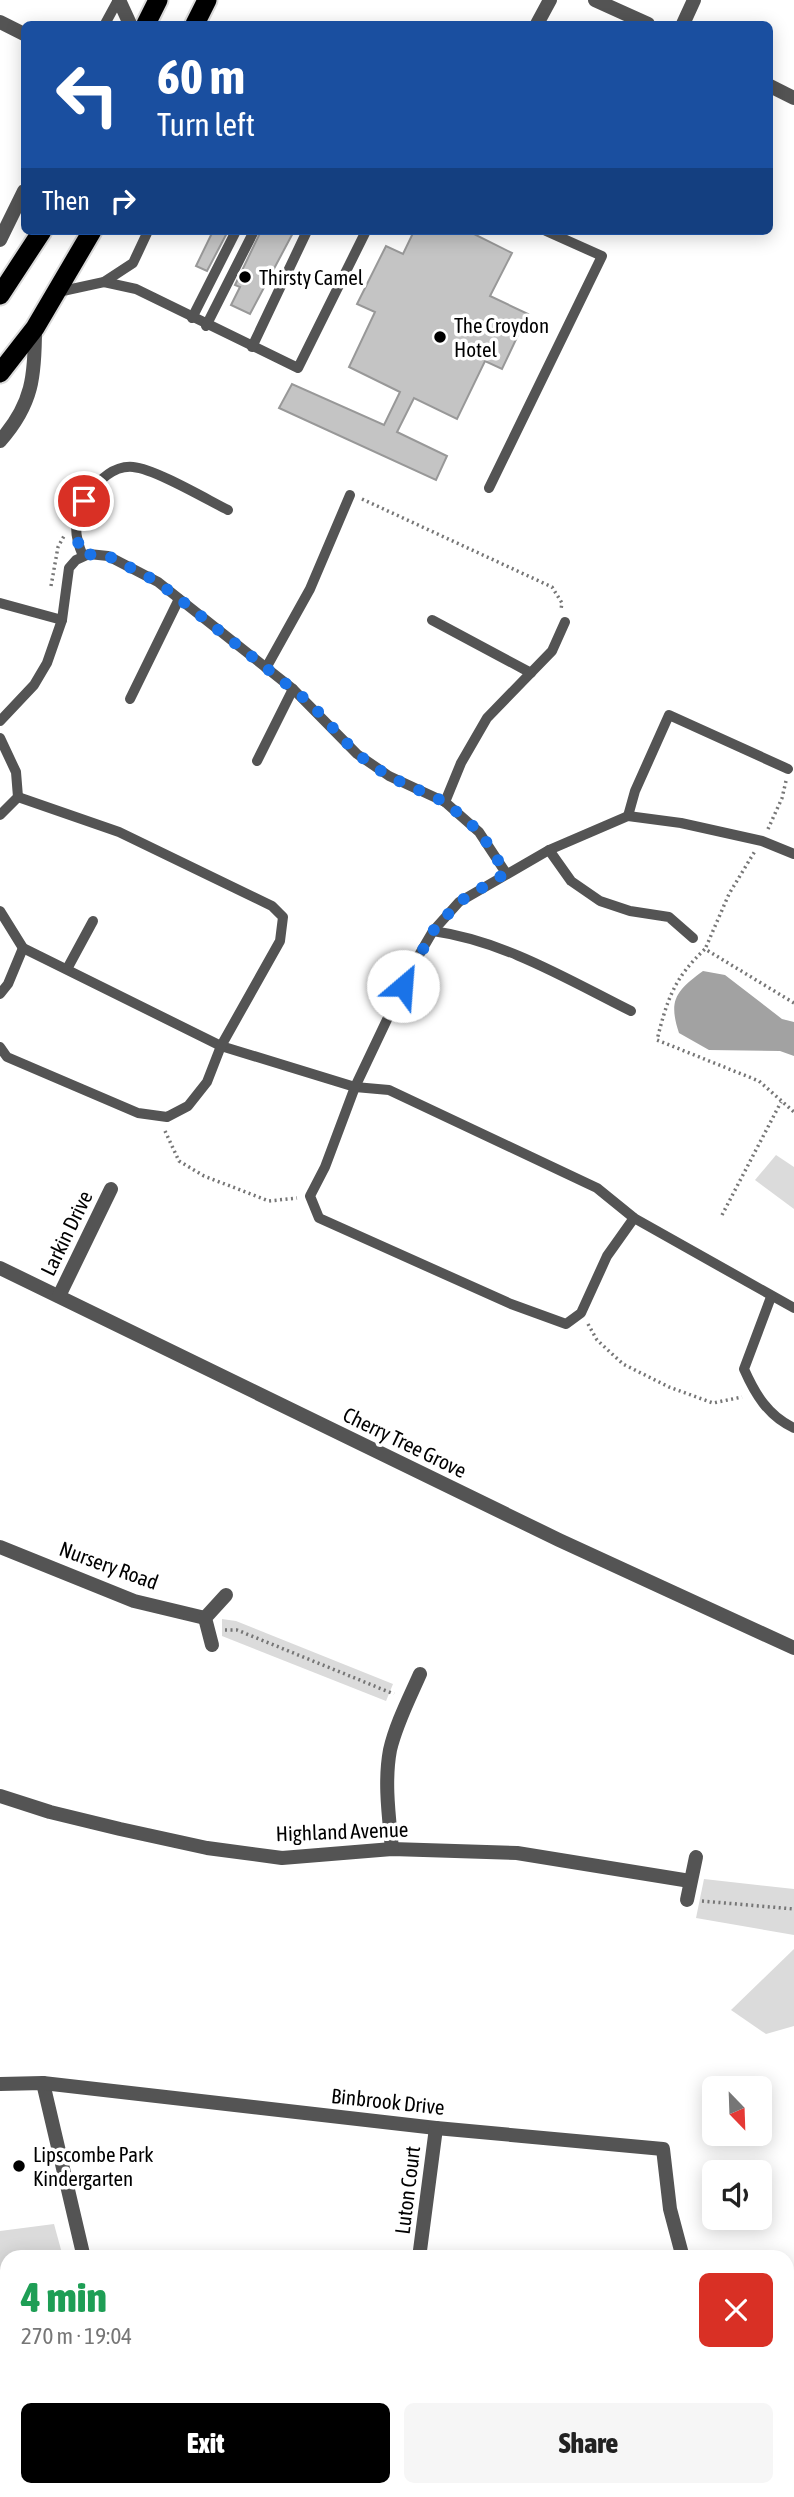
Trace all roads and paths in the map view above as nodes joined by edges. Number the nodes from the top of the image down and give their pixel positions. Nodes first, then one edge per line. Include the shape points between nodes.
1 (119, 0) edge
2 (158, 0) edge
3 (207, 0) edge
4 (550, 0) edge
5 (595, 0) edge
6 (694, 0) edge
7 (107, 21) edge
8 (129, 21) edge
9 (148, 21) edge
10 (196, 21) edge
11 (539, 21) edge
12 (641, 21) edge
13 (684, 21) edge
14 (0, 22) edge
15 (21, 32) edge
16 (773, 88) edge
17 (794, 98) edge
18 (21, 197) edge
19 (39, 235) edge
20 (90, 235) edge
21 (146, 235) edge
22 (234, 235) edge
23 (252, 235) edge
24 (305, 235) edge
25 (364, 235) edge
26 (555, 235) edge
27 (0, 240) edge
28 (104, 282) junction
29 (58, 292) junction
30 (0, 295) edge
31 (192, 318) junction
32 (206, 326) junction
33 (35, 328) junction
34 (252, 347) junction
35 (0, 373) edge
36 (0, 440) edge
37 (489, 488) dead end
38 (351, 495) joint
39 (228, 510) dead end
40 (83, 556) junction
41 (179, 599) junction
42 (0, 603) edge
43 (62, 620) junction
44 (432, 620) dead end
45 (565, 622) joint
46 (266, 668) junction
47 (531, 673) junction
48 (293, 689) junction
49 (130, 699) dead end
50 (0, 721) edge
51 (0, 738) edge
52 (257, 761) dead end
53 (788, 769) joint
54 (18, 797) junction
55 (445, 802) junction
56 (0, 815) edge
57 (628, 816) junction
58 (762, 841) junction
59 (549, 850) junction
60 (794, 854) edge
61 (506, 873) junction
62 (0, 911) edge
63 (93, 921) dead end
64 (433, 931) junction
65 (694, 938) joint
66 (23, 948) junction
67 (705, 949) junction
68 (67, 969) junction
69 (0, 994) edge
70 (794, 1003) edge
71 (631, 1010) dead end
72 (221, 1046) junction
73 (0, 1047) edge
74 (355, 1087) junction
75 (781, 1101) junction
76 (794, 1112) edge
77 (160, 1116) junction
78 (111, 1189) dead end
79 (310, 1196) junction
80 (722, 1215) dead end
81 (634, 1218) junction
82 (0, 1268) edge
83 (59, 1296) junction
84 (771, 1297) junction
85 (794, 1308) edge
86 (581, 1313) junction
87 (754, 1394) junction
88 (794, 1428) edge
89 (0, 1547) edge
90 (226, 1595) dead end
91 (205, 1618) junction
92 (211, 1639) joint
93 (794, 1648) edge
94 (421, 1674) dead end
95 (408, 1700) junction
96 (0, 1796) edge
97 (391, 1849) junction
98 (696, 1857) dead end
99 (690, 1881) junction
100 (687, 1900) joint
101 (794, 1909) edge
102 (43, 2083) junction
103 (0, 2084) edge
104 (436, 2127) junction
105 (82, 2250) edge
106 (420, 2250) edge
107 (681, 2250) edge

1 - 7 lane
1 - 8 street
2 - 9 highway
3 - 10 highway
4 - 11 street
5 - 12 street
6 - 13 street
14 - 15 street
16 - 17 street
18 - 27 street
19 - 30 highway
20 - 29 highway
21 - 28 lane via 133,263
22 - 31 lane
23 - 32 lane
24 - 34 lane
25 - 34 lane via 298,368
26 - 37 lane via 602,256
28 - 29 lane
28 - 31 lane via 136,289
29 - 33 highway
31 - 32 lane
32 - 34 lane
33 - 35 highway
33 - 36 street via 35,376 19,421
38 - 45 path via 552,587 562,603 559,616
38 - 46 lane via 310,589
39 - 40 lane via 150,472 133,467 118,470 102,478 78,514 75,538
40 - 41 lane via 108,556 158,582
40 - 43 lane via 66,574
41 - 46 lane
41 - 49 lane
42 - 43 lane
43 - 50 lane via 34,685
44 - 47 lane
45 - 47 lane via 552,651
46 - 48 lane
47 - 55 lane via 487,718
48 - 52 lane
48 - 55 lane via 357,754 388,776
51 - 54 lane via 16,772
53 - 57 lane via 669,715
53 - 58 path via 782,799
54 - 56 lane
54 - 72 lane via 120,832 272,906 283,917 280,942
55 - 61 lane via 480,832
57 - 58 lane
57 - 59 lane
58 - 60 lane
58 - 67 path via 729,894
59 - 61 lane
59 - 65 lane via 571,881 600,901 668,917
61 - 64 lane via 459,902
62 - 66 lane
63 - 68 lane
64 - 71 lane via 469,936
64 - 74 lane
65 - 67 path
66 - 68 lane
66 - 69 lane
67 - 70 path
67 - 75 path via 682,971 657,1040 759,1081
68 - 72 lane
72 - 74 lane
72 - 77 lane via 207,1082 188,1105
73 - 77 lane via 7,1057 138,1113
74 - 79 lane
74 - 81 lane via 389,1090 597,1188
75 - 76 path
75 - 80 path
77 - 79 path via 179,1161 204,1176 269,1200
78 - 83 street, Larkin Drive
79 - 86 lane via 319,1218 511,1304 566,1324
81 - 84 lane
81 - 86 lane via 607,1256
82 - 83 street, Cherry Tree Grove
83 - 93 street, Cherry Tree Grove via 559,1541
84 - 85 lane
84 - 87 lane via 744,1369
86 - 87 path via 597,1340 623,1364 669,1387 713,1403
87 - 88 lane via 780,1422
89 - 91 street, Nursery Road via 134,1601
90 - 91 street
91 - 92 street
92 - 95 path via 237,1630
94 - 95 street
95 - 97 street via 390,1751
96 - 97 street, Highland Avenue via 207,1848 282,1857
97 - 99 street, Highland Avenue via 517,1853
98 - 99 street
99 - 100 street
100 - 101 path
102 - 103 street, Binbrook Drive
102 - 104 street, Binbrook Drive
102 - 105 street
104 - 106 street, Luton Court
104 - 107 street, Binbrook Drive via 663,2149 670,2209

